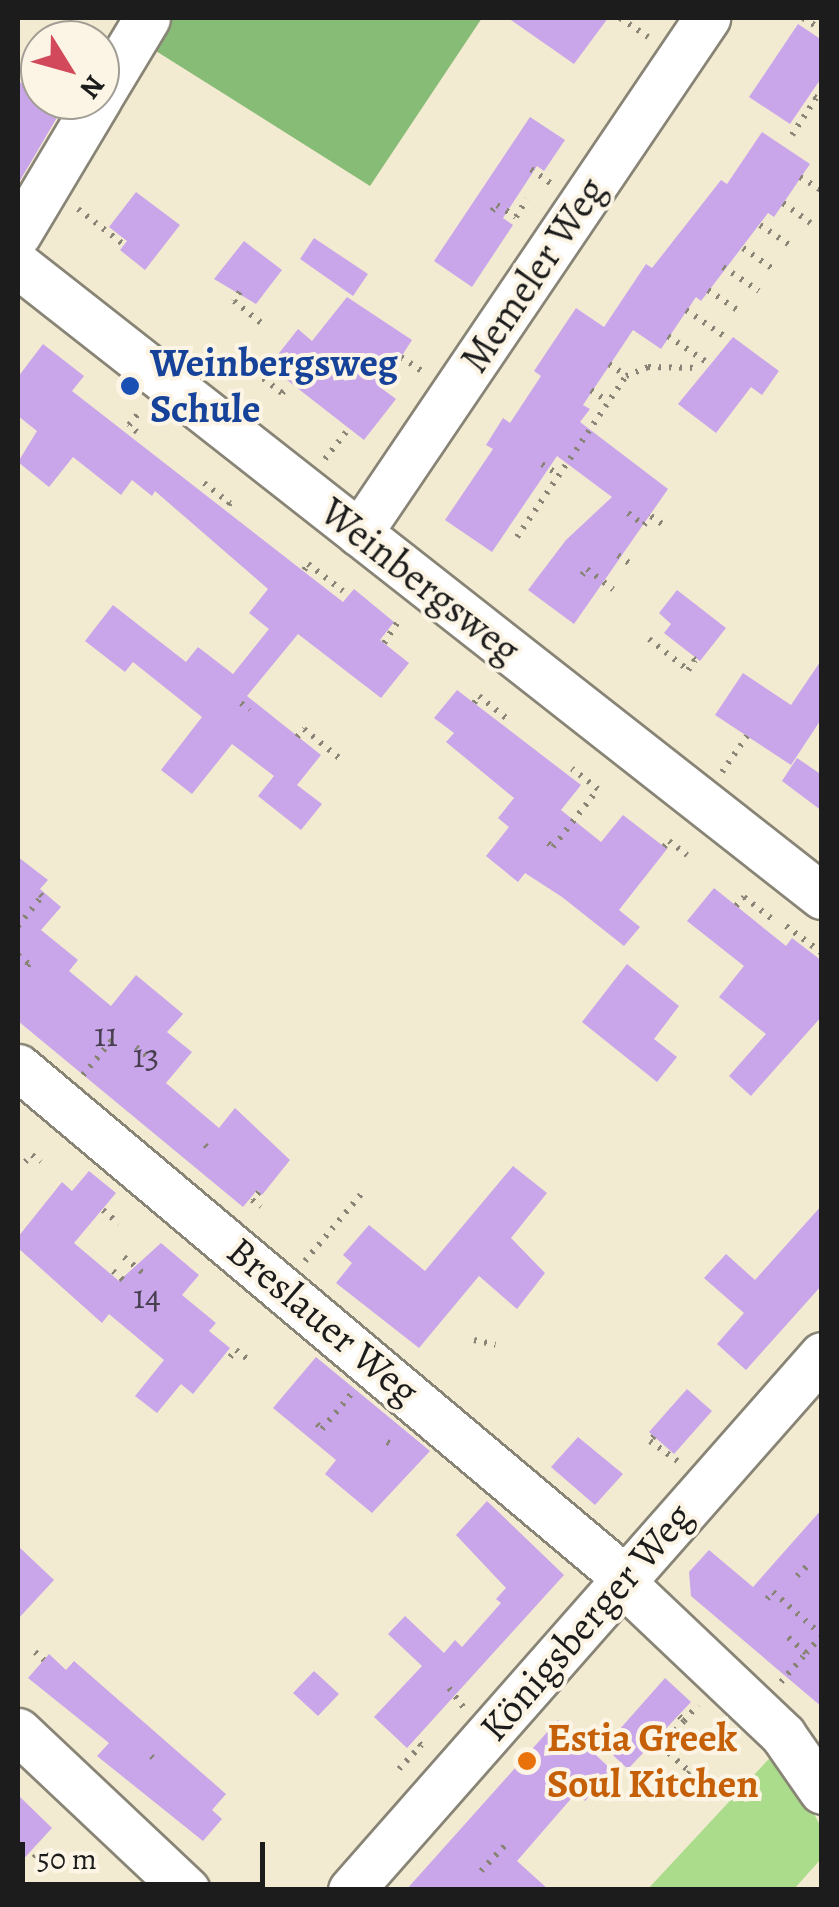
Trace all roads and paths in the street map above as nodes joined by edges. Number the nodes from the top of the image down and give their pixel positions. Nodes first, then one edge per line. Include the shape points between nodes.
1 (147, 18) edge
2 (707, 18) edge
3 (803, 18) edge
4 (822, 30) edge
5 (120, 63) edge
6 (810, 94) dead end
7 (89, 120) edge
8 (792, 135) dead end
9 (800, 177) dead end
10 (822, 192) edge
11 (527, 200) dead end
12 (69, 202) dead end
13 (783, 203) dead end
14 (492, 211) dead end
15 (812, 223) dead end
16 (760, 225) dead end
17 (124, 245) dead end
18 (793, 247) dead end
19 (744, 248) dead end
20 (20, 264) edge
21 (723, 267) dead end
22 (775, 270) dead end
23 (708, 290) dead end
24 (240, 292) dead end
25 (759, 292) dead end
26 (686, 310) dead end
27 (742, 313) dead end
28 (266, 326) dead end
29 (668, 336) dead end
30 (724, 336) dead end
31 (609, 364) dead end
32 (255, 372) dead end
33 (626, 376) junction
34 (288, 386) dead end
35 (591, 390) dead end
36 (608, 402) junction
37 (138, 414) dead end
38 (582, 421) dead end
39 (591, 427) junction
40 (138, 432) dead end
41 (566, 444) dead end
42 (576, 450) junction
43 (542, 464) dead end
44 (559, 475) junction
45 (204, 482) dead end
46 (532, 493) dead end
47 (542, 500) junction
48 (225, 510) dead end
49 (627, 514) dead end
50 (515, 518) dead end
51 (662, 524) dead end
52 (526, 525) junction
53 (358, 533) junction
54 (518, 536) dead end
55 (618, 555) dead end
56 (632, 565) dead end
57 (304, 570) dead end
58 (582, 575) dead end
59 (590, 581) dead end
60 (605, 583) junction
61 (613, 589) dead end
62 (342, 592) dead end
63 (392, 610) dead end
64 (649, 639) dead end
65 (384, 643) dead end
66 (688, 654) dead end
67 (241, 703) dead end
68 (474, 704) dead end
69 (249, 710) dead end
70 (512, 722) dead end
71 (298, 737) dead end
72 (344, 762) dead end
73 (572, 769) dead end
74 (548, 844) dead end
75 (664, 847) dead end
76 (687, 855) dead end
77 (38, 892) dead end
78 (822, 896) edge
79 (736, 906) dead end
80 (773, 920) dead end
81 (18, 926) edge
82 (786, 926) dead end
83 (822, 954) edge
84 (18, 955) edge
85 (24, 970) dead end
86 (106, 1034) dead end
87 (136, 1047) dead end
88 (146, 1055) dead end
89 (18, 1067) edge
90 (60, 1102) junction
91 (25, 1162) dead end
92 (41, 1162) dead end
93 (259, 1192) dead end
94 (362, 1193) dead end
95 (261, 1207) dead end
96 (102, 1210) dead end
97 (120, 1224) dead end
98 (124, 1257) dead end
99 (113, 1271) dead end
100 (144, 1274) dead end
101 (124, 1281) dead end
102 (284, 1287) junction
103 (474, 1340) dead end
104 (495, 1345) dead end
105 (822, 1354) edge
106 (230, 1357) dead end
107 (249, 1360) dead end
108 (376, 1365) junction
109 (317, 1424) dead end
110 (654, 1436) dead end
111 (686, 1452) dead end
112 (806, 1566) dead end
113 (797, 1576) dead end
114 (624, 1580) junction
115 (767, 1599) dead end
116 (783, 1633) dead end
117 (822, 1635) edge
118 (35, 1652) dead end
119 (806, 1654) junction
120 (44, 1660) dead end
121 (786, 1698) dead end
122 (684, 1721) dead end
123 (18, 1732) edge
124 (414, 1740) dead end
125 (399, 1769) dead end
126 (686, 1776) dead end
127 (822, 1791) edge
128 (507, 1843) dead end
129 (34, 1858) dead end
130 (58, 1870) dead end
131 (481, 1871) dead end
132 (186, 1890) edge
133 (351, 1890) edge

1 - 5 street
2 - 53 street, Memeler Weg
3 - 4 path
6 - 8 path via 816,98
7 - 20 street
9 - 10 path
11 - 14 path via 516,217 497,205
12 - 17 path
13 - 15 path
16 - 18 path
19 - 22 path
20 - 53 street, Weinbergsweg
21 - 25 path
23 - 27 path
24 - 28 path via 234,301
26 - 30 path
29 - 33 path via 703,364 648,367
31 - 33 path
32 - 34 path via 282,393
33 - 36 path
35 - 36 path
36 - 39 path
37 - 40 path via 129,425
38 - 39 path
39 - 42 path
41 - 42 path
42 - 44 path
43 - 44 path
44 - 47 path
45 - 48 path via 230,502
46 - 47 path
47 - 52 path
49 - 51 path via 644,526 651,516
50 - 52 path
52 - 54 path
53 - 78 street, Weinbergsweg
55 - 56 path
57 - 62 path via 308,564
58 - 60 path via 586,569
59 - 60 path
60 - 61 path
63 - 65 path via 403,618
64 - 66 path via 688,670 695,660
67 - 69 path
68 - 70 path via 479,696
71 - 72 path via 304,730
73 - 74 path via 598,789 553,847
75 - 76 path via 669,841
77 - 81 path via 42,896
79 - 80 path via 744,897
82 - 83 path
84 - 85 path via 29,964
86 - 90 path via 112,1040
87 - 88 path
89 - 90 street, Breslauer Weg
90 - 102 street, Breslauer Weg
91 - 92 path via 32,1154
93 - 95 path via 252,1200
94 - 102 path
96 - 97 path
98 - 100 path
99 - 101 path
102 - 108 street, Breslauer Weg
103 - 104 path
105 - 114 street, Königsberger Weg
106 - 107 path via 236,1350
108 - 109 path via 322,1429
108 - 114 street, Breslauer Weg
110 - 111 path via 650,1441 676,1464
112 - 113 path
114 - 127 street, Breslauer Weg via 783,1735
114 - 133 street, Königsberger Weg
115 - 117 path via 773,1592
116 - 119 path
117 - 119 path
118 - 120 path
119 - 121 path via 775,1689
122 - 126 path via 662,1746 690,1772
123 - 132 street
124 - 125 path via 420,1745
128 - 131 path
129 - 130 path via 39,1852

